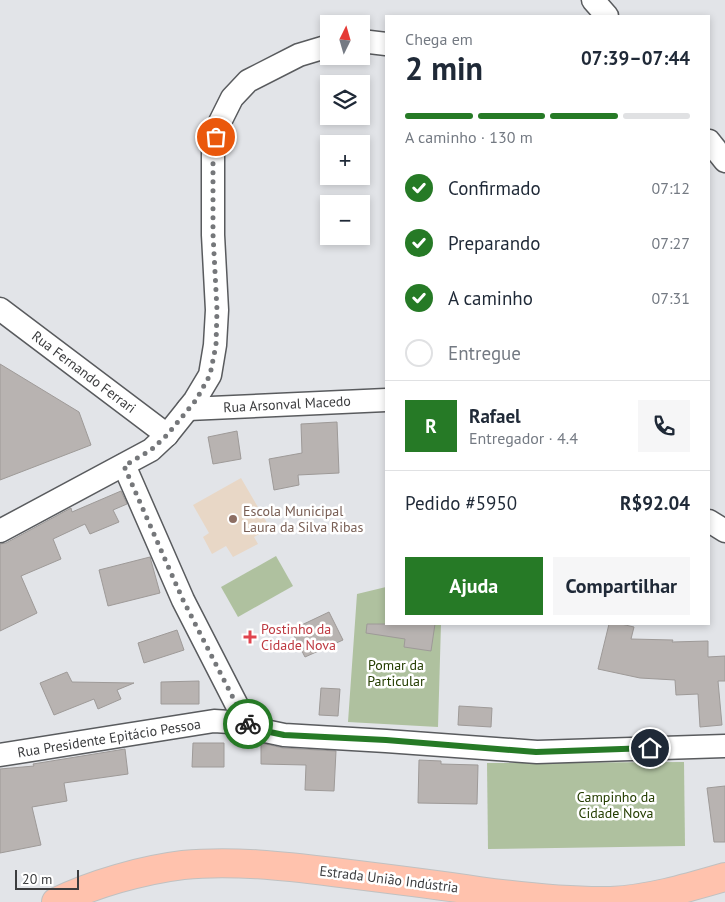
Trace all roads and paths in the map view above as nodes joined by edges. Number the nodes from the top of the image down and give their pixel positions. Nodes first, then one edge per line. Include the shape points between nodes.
1 (593, 0) edge
2 (606, 15) edge
3 (370, 43) edge
4 (385, 44) edge
5 (320, 49) edge
6 (710, 142) edge
7 (725, 161) edge
8 (0, 309) edge
9 (385, 400) edge
10 (188, 409) junction
11 (167, 435) junction
12 (124, 466) junction
13 (710, 522) edge
14 (0, 531) edge
15 (725, 531) edge
16 (246, 723) junction
17 (725, 746) edge
18 (0, 755) edge
19 (725, 877) edge
20 (637, 900) edge
21 (56, 902) edge

1 - 2 street
3 - 4 street
5 - 10 street via 299,55 248,81 232,98 219,124 213,150 216,345 210,375
6 - 7 street
8 - 11 street, Rua Fernando Ferrari
9 - 10 street, Rua Arsonval Macedo
10 - 11 street
11 - 12 street via 151,450
12 - 14 street
12 - 16 street via 183,600
13 - 15 street
16 - 17 street, Rua Presidente Epitácio Pessoa via 284,735 536,752
16 - 18 street, Rua Presidente Epitácio Pessoa via 214,721
19 - 20 main road, Estrada União Indústria
20 - 21 main road, Estrada União Indústria via 538,898 284,866 239,864 183,865 128,876

